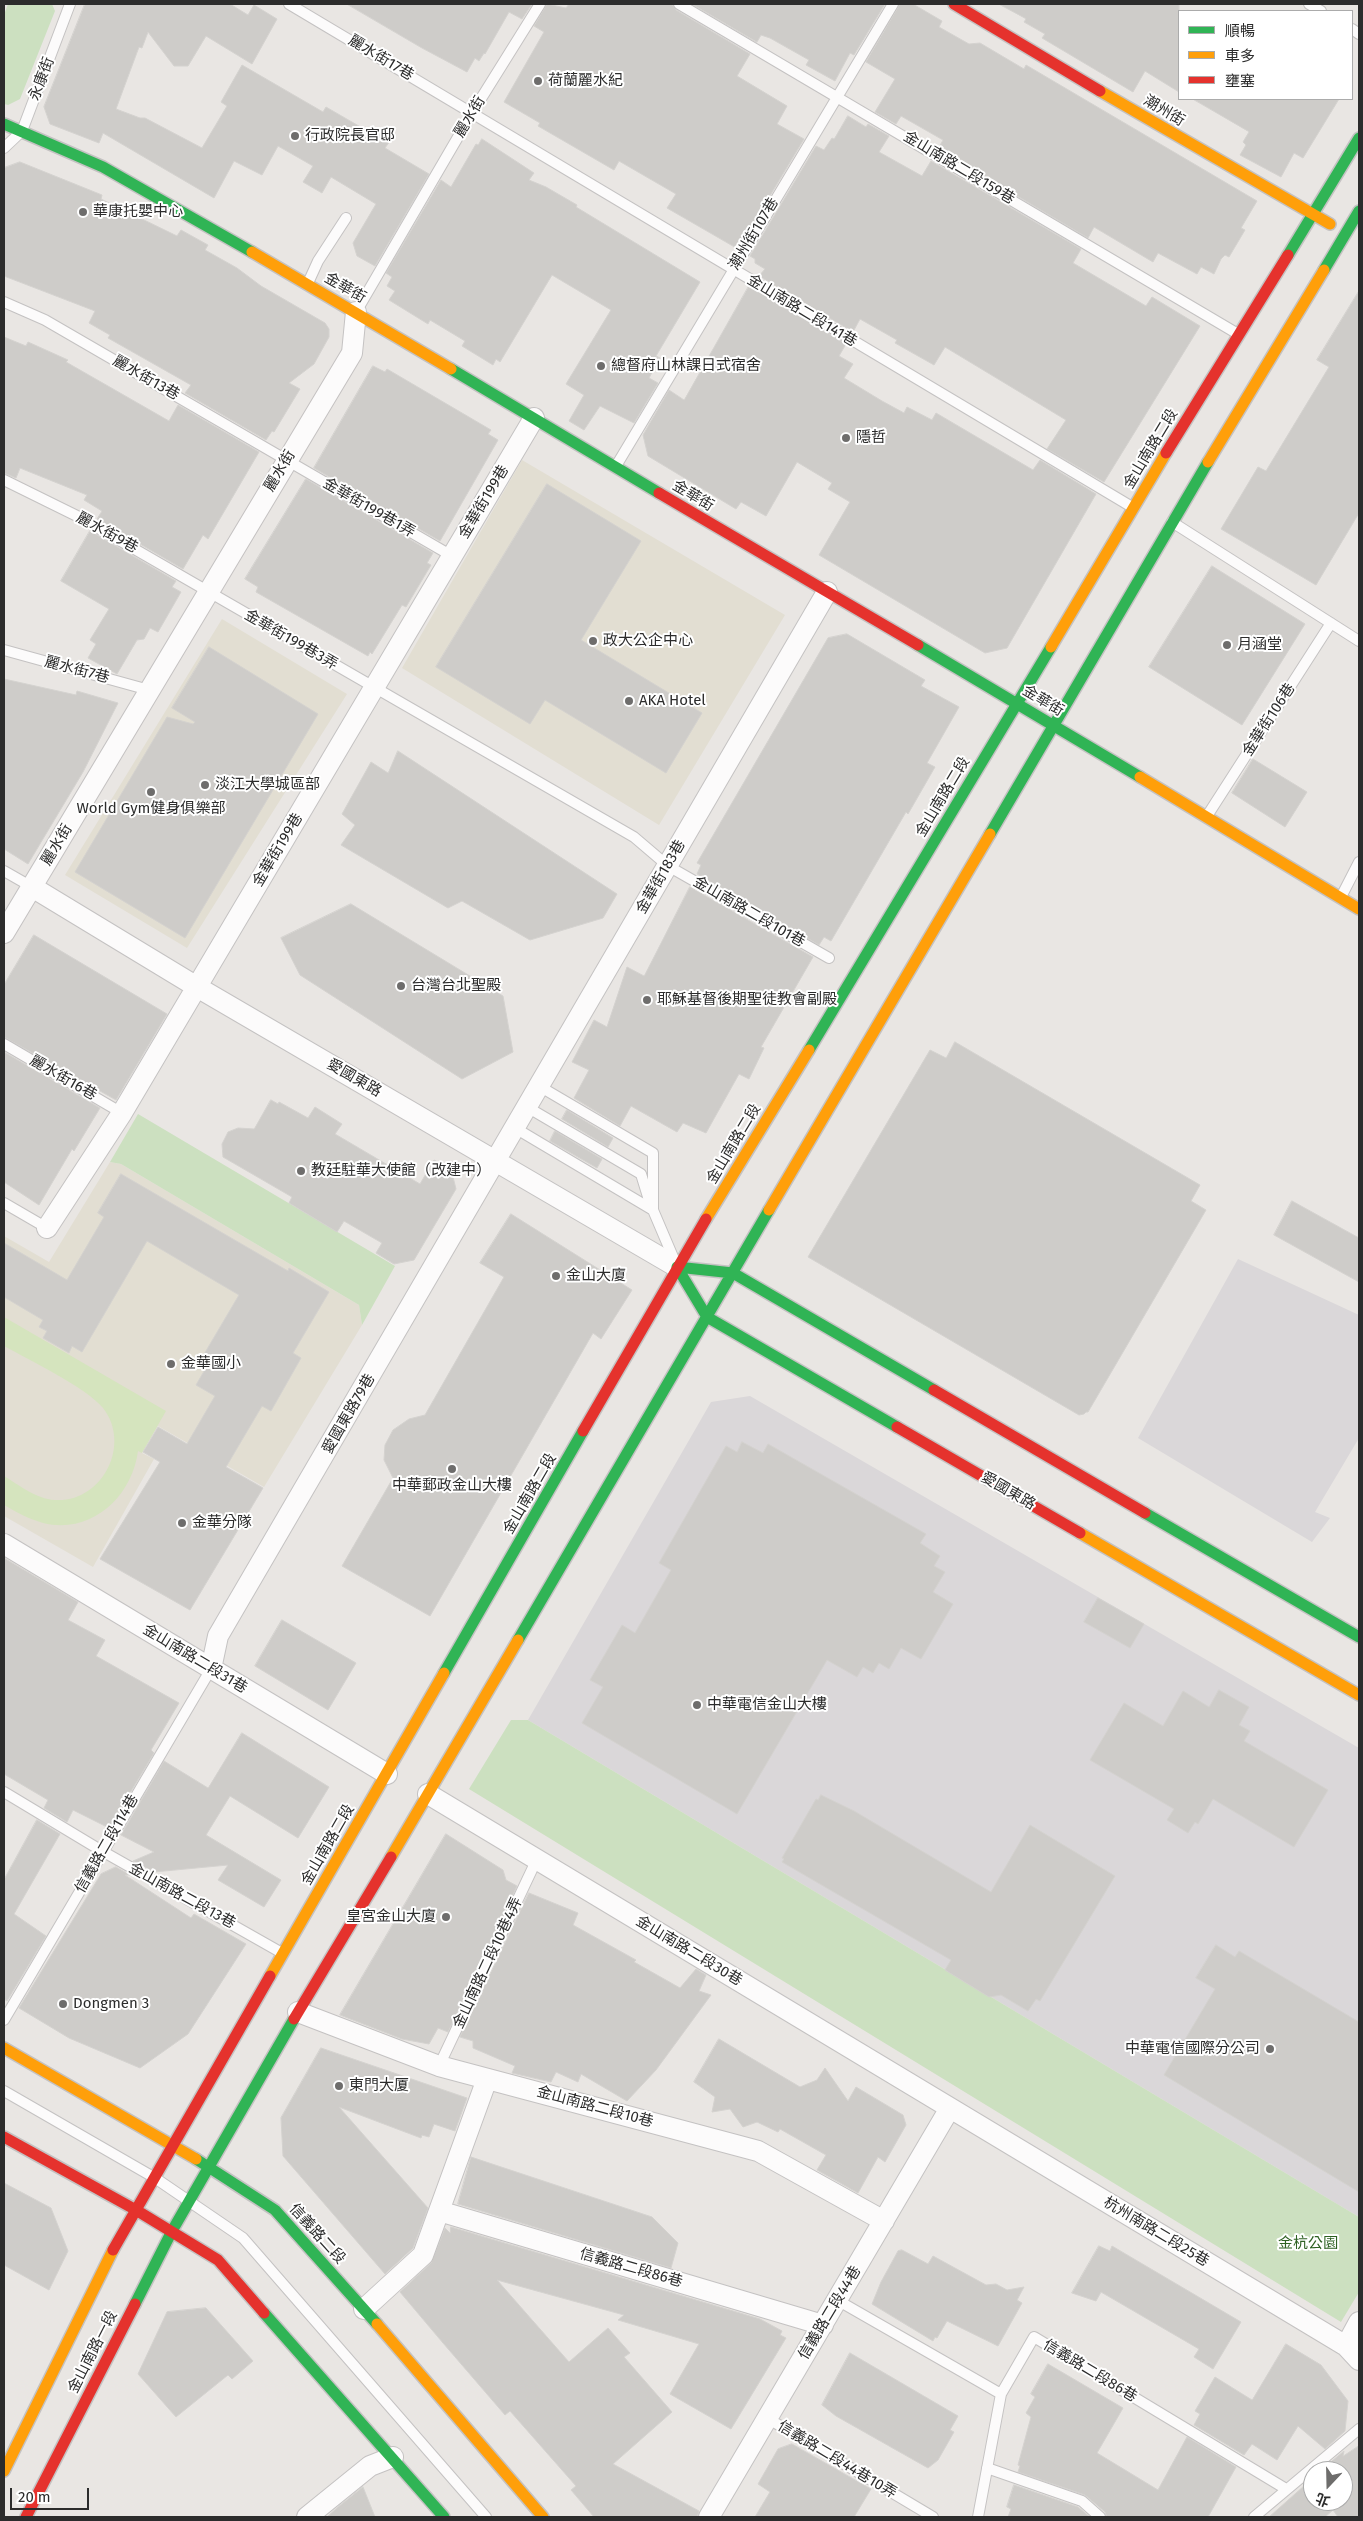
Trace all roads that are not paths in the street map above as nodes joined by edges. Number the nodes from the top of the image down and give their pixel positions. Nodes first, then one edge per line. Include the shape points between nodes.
1 (70, 4) edge
2 (289, 4) edge
3 (540, 4) edge
4 (679, 4) edge
5 (893, 4) edge
6 (954, 4) edge
7 (1309, 4) edge
8 (1320, 10) edge
9 (837, 95) junction
10 (472, 113) junction
11 (4, 124) edge
12 (22, 131) junction
13 (1359, 138) edge
14 (4, 148) edge
15 (1359, 211) edge
16 (1314, 215) junction
17 (346, 218) dead end
18 (1346, 234) junction
19 (1359, 242) edge
20 (732, 269) junction
21 (308, 284) junction
22 (4, 302) edge
23 (356, 312) junction
24 (1238, 335) junction
25 (534, 418) junction
26 (287, 459) junction
27 (616, 466) junction
28 (4, 480) edge
29 (1133, 508) junction
30 (1172, 522) junction
31 (452, 556) junction
32 (208, 591) junction
33 (827, 592) junction
34 (1331, 623) junction
35 (1359, 641) edge
36 (4, 650) edge
37 (374, 688) junction
38 (149, 690) junction
39 (1017, 704) junction
40 (1053, 725) junction
41 (1206, 818) junction
42 (1359, 862) edge
43 (668, 866) junction
44 (4, 870) edge
45 (32, 887) junction
46 (1341, 898) junction
47 (1359, 909) edge
48 (4, 933) edge
49 (829, 958) dead end
50 (197, 987) junction
51 (4, 1044) edge
52 (540, 1086) junction
53 (527, 1107) junction
54 (122, 1113) junction
55 (515, 1128) junction
56 (496, 1162) junction
57 (4, 1203) edge
58 (653, 1210) junction
59 (47, 1228) joint
60 (677, 1267) junction
61 (733, 1273) junction
62 (707, 1317) junction
63 (4, 1544) edge
64 (1359, 1636) edge
65 (211, 1669) junction
66 (1359, 1695) edge
67 (386, 1774) junction
68 (4, 1792) edge
69 (428, 1794) junction
70 (102, 1852) junction
71 (537, 1859) junction
72 (283, 1954) junction
73 (298, 2012) junction
74 (4, 2020) edge
75 (4, 2048) edge
76 (439, 2066) junction
77 (487, 2079) junction
78 (4, 2091) edge
79 (950, 2108) junction
80 (4, 2137) edge
81 (173, 2144) junction
82 (209, 2167) junction
83 (155, 2178) junction
84 (190, 2202) junction
85 (136, 2210) junction
86 (439, 2211) junction
87 (884, 2221) junction
88 (172, 2231) junction
89 (837, 2300) junction
90 (364, 2309) junction
91 (1359, 2322) edge
92 (823, 2324) junction
93 (1352, 2353) edge
94 (1001, 2394) junction
95 (767, 2418) junction
96 (1359, 2429) edge
97 (393, 2457) junction
98 (987, 2468) junction
99 (4, 2471) edge
100 (1286, 2489) junction
101 (713, 2516) edge
102 (26, 2517) edge
103 (307, 2517) edge
104 (444, 2517) edge
105 (486, 2517) edge
106 (543, 2517) edge
107 (933, 2517) edge
108 (978, 2517) edge
109 (1100, 2517) edge
110 (1254, 2517) edge

1 - 12 lane, 永康街
2 - 10 lane, 麗水街17巷
3 - 10 lane, 麗水街
4 - 9 lane, 金山南路二段159巷
5 - 9 lane, 潮州街107巷
6 - 16 main road, 潮州街
7 - 8 lane
9 - 20 lane, 潮州街107巷
9 - 24 lane, 金山南路二段159巷
10 - 20 lane, 金山南路二段141巷
10 - 23 lane, 麗水街
11 - 12 main road, 金華街
12 - 14 lane, 永康街
12 - 21 main road, 金華街 via 103,167
13 - 16 main road, 金山南路二段
15 - 18 main road
16 - 18 main road, 潮州街
16 - 24 main road, 金山南路二段
17 - 21 lane via 318,261
18 - 19 main road, 潮州街
18 - 30 main road
20 - 27 lane, 潮州街107巷
20 - 29 lane, 金山南路二段141巷
21 - 23 main road, 金華街
22 - 26 lane, 麗水街13巷 via 45,320
23 - 25 main road, 金華街
23 - 26 street, 麗水街 via 352,353
24 - 29 main road, 金山南路二段
25 - 27 main road, 金華街
25 - 31 street, 金華街199巷
26 - 31 lane, 金華街199巷1弄
26 - 32 street, 麗水街
27 - 33 main road, 金華街
28 - 32 lane, 麗水街9巷 via 79,517
29 - 39 main road, 金山南路二段
30 - 34 lane
30 - 40 main road
31 - 37 street, 金華街199巷
32 - 37 lane, 金華街199巷3弄
32 - 38 street, 麗水街
33 - 39 main road, 金華街
33 - 43 street, 金華街183巷
34 - 35 lane
34 - 41 lane, 金華街106巷
36 - 38 lane, 麗水街7巷
37 - 43 lane, 金華街199巷3弄 via 634,837
37 - 50 street, 金華街199巷
38 - 45 street, 麗水街
39 - 40 main road, 金華街
39 - 60 main road, 金山南路二段
40 - 41 main road, 金華街
40 - 61 main road
41 - 46 main road, 金華街
42 - 46 lane
43 - 49 lane, 金山南路二段101巷
43 - 52 street, 金華街183巷
44 - 45 lane
45 - 48 street, 麗水街
45 - 50 street, 愛國東路
46 - 47 main road, 金華街
50 - 54 street, 金華街199巷
50 - 56 street, 愛國東路
51 - 54 lane, 麗水街16巷
52 - 53 street, 金華街183巷
52 - 58 lane via 653,1153
53 - 55 street, 金華街183巷
53 - 58 lane via 641,1174
54 - 59 street, 金華街199巷
55 - 56 street, 金華街183巷
55 - 58 lane
56 - 60 street, 愛國東路
56 - 65 street, 愛國東路79巷 via 218,1636
57 - 59 lane
58 - 60 lane
60 - 61 main road, 愛國東路
60 - 62 main road, 愛國東路
60 - 67 main road, 金山南路二段
61 - 62 main road
61 - 64 main road, 愛國東路
62 - 66 main road, 愛國東路
62 - 69 main road
63 - 65 street, 金山南路二段31巷
65 - 67 street, 金山南路二段31巷
65 - 70 lane, 信義路二段114巷
67 - 72 main road, 金山南路二段
68 - 70 lane, 金山南路二段13巷
69 - 71 street, 金山南路二段30巷
69 - 73 main road
70 - 72 lane, 金山南路二段13巷
70 - 74 lane, 信義路二段114巷
71 - 76 lane, 金山南路二段10巷4弄
71 - 79 street, 金山南路二段30巷
72 - 81 main road, 金山南路二段
73 - 76 street, 金山南路二段10巷
73 - 82 main road
75 - 81 main road, 信義路二段
76 - 77 street, 金山南路二段10巷
77 - 86 street
77 - 87 street, 金山南路二段10巷 via 758,2151
78 - 83 lane
79 - 87 street, 信義路二段44巷
79 - 93 street, 杭州南路二段25巷
80 - 85 main road
81 - 82 main road, 信義路二段
81 - 83 main road, 金山南路二段
82 - 84 main road
82 - 90 main road, 信義路二段 via 275,2210
83 - 84 lane
83 - 85 main road, 金山南路一段
84 - 88 main road, 金山南路一段
84 - 105 lane via 243,2238
85 - 88 main road
85 - 99 main road, 金山南路一段
86 - 90 street via 423,2255
86 - 92 street, 信義路二段86巷
87 - 89 street, 信義路二段44巷
88 - 97 main road via 218,2260
88 - 102 main road, 金山南路一段
89 - 92 street, 信義路二段44巷
89 - 94 lane
90 - 106 main road, 信義路二段
91 - 93 street
92 - 95 street, 信義路二段44巷
94 - 98 lane
94 - 100 lane, 信義路二段86巷 via 1034,2337
95 - 101 street, 信義路二段44巷
95 - 107 lane, 信義路二段44巷10弄
96 - 100 lane
97 - 103 street via 370,2466
97 - 104 main road
98 - 108 lane
98 - 109 lane via 1082,2501
100 - 110 lane

